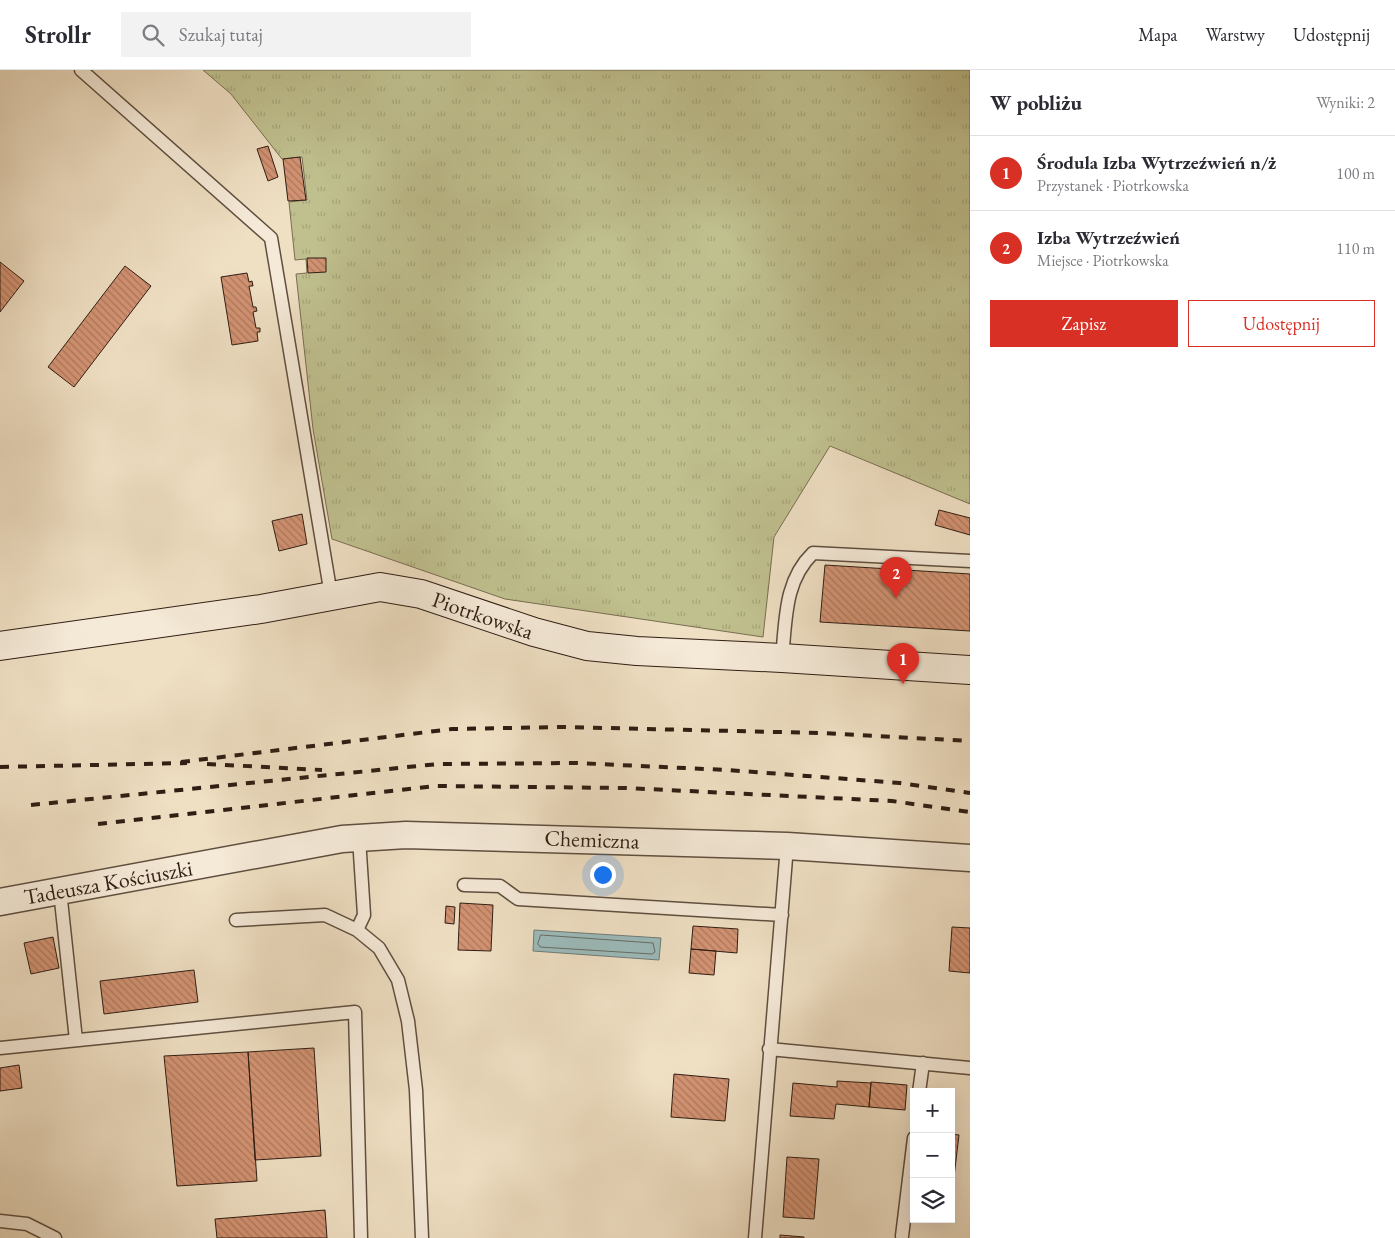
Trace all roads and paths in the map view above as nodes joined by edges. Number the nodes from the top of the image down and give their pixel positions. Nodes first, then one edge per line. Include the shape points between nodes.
1 (81, 70) edge
2 (970, 562) edge
3 (331, 594) junction
4 (0, 646) edge
5 (782, 658) junction
6 (970, 670) edge
7 (359, 838) junction
8 (787, 846) junction
9 (970, 858) edge
10 (215, 862) joint
11 (464, 884) dead end
12 (60, 891) junction
13 (0, 902) edge
14 (782, 915) junction
15 (236, 920) dead end
16 (357, 930) junction
17 (76, 1040) junction
18 (0, 1048) edge
19 (769, 1050) junction
20 (923, 1063) junction
21 (970, 1068) edge
22 (920, 1088) edge
23 (910, 1178) edge
24 (0, 1221) edge
25 (55, 1238) edge
26 (361, 1238) edge
27 (422, 1238) edge
28 (755, 1238) edge
29 (905, 1238) edge

1 - 3 lane via 272,238
2 - 5 lane via 812,553 800,565 790,586
3 - 4 street, Piotrkowska via 261,609
3 - 5 street, Piotrkowska via 380,587 421,594 587,646
5 - 6 street, Piotrkowska
7 - 8 street, Chemiczna via 406,835
7 - 10 street, Chemiczna
7 - 16 lane via 364,915
8 - 9 street, Chemiczna
8 - 14 lane
10 - 12 street, Tadeusza Kościuszki
11 - 14 lane via 500,886 518,899
12 - 13 street, Tadeusza Kościuszki
12 - 17 lane
14 - 19 lane
15 - 16 lane via 325,915
16 - 27 lane via 379,948 398,980 408,1021 416,1090
17 - 18 lane
17 - 26 lane via 355,1012
19 - 20 lane
19 - 28 lane
20 - 21 lane
20 - 22 lane
23 - 29 lane
24 - 25 lane via 27,1224

